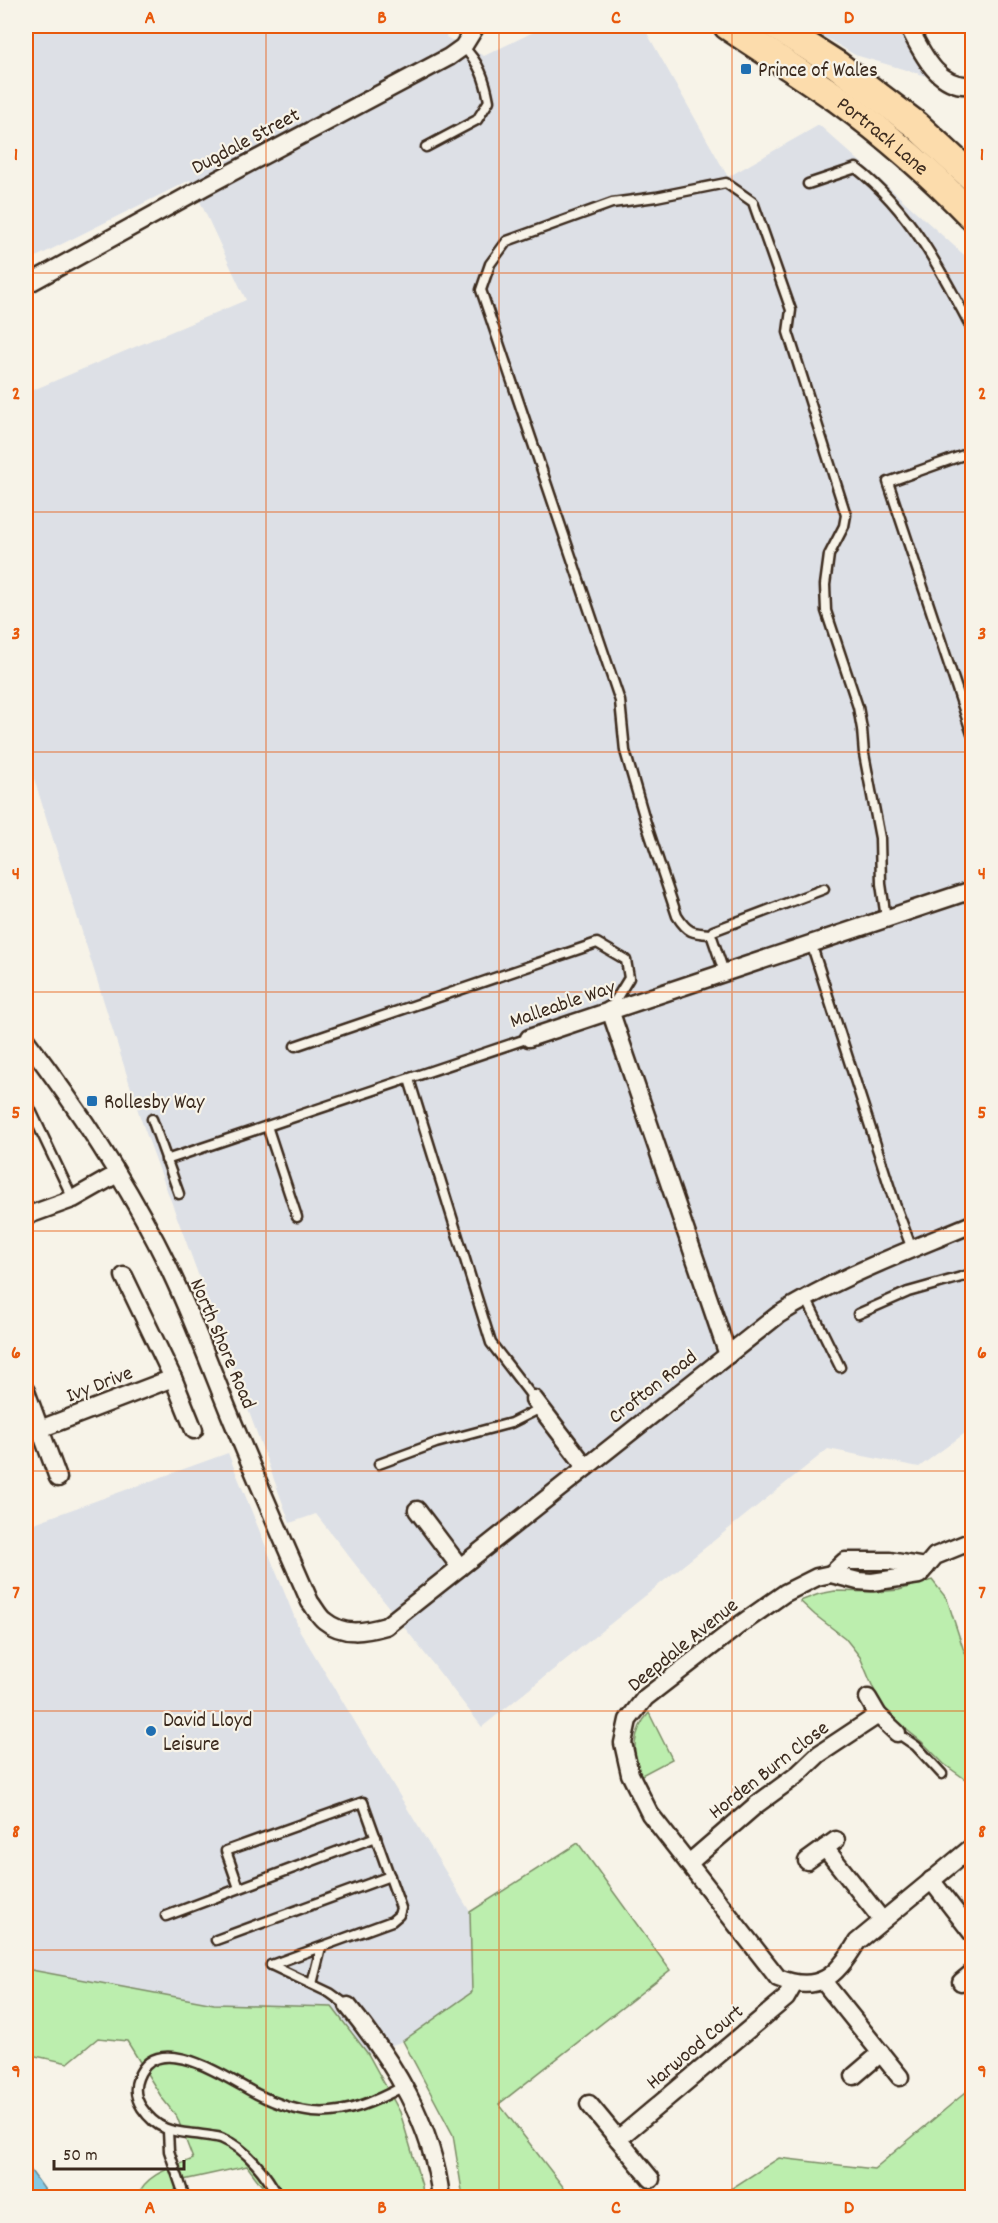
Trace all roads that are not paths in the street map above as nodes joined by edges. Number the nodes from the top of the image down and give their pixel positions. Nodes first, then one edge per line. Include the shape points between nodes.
1 (476, 26) edge
2 (728, 26) edge
3 (776, 26) edge
4 (908, 26) edge
5 (463, 47) junction
6 (972, 85) edge
7 (426, 147) dead end
8 (972, 177) edge
9 (808, 184) dead end
10 (972, 216) edge
11 (26, 285) edge
12 (972, 329) edge
13 (972, 452) edge
14 (972, 734) edge
15 (824, 889) dead end
16 (972, 890) edge
17 (886, 918) junction
18 (711, 934) junction
19 (811, 943) junction
20 (724, 972) junction
21 (610, 1010) junction
22 (529, 1038) joint
23 (26, 1040) edge
24 (295, 1046) dead end
25 (409, 1079) junction
26 (26, 1100) edge
27 (152, 1119) dead end
28 (267, 1126) junction
29 (166, 1160) junction
30 (117, 1174) junction
31 (179, 1194) dead end
32 (73, 1198) junction
33 (26, 1216) edge
34 (297, 1217) dead end
35 (972, 1224) edge
36 (912, 1249) junction
37 (972, 1274) edge
38 (124, 1276) dead end
39 (806, 1298) junction
40 (858, 1314) dead end
41 (728, 1355) junction
42 (840, 1366) dead end
43 (174, 1378) junction
44 (26, 1391) edge
45 (538, 1403) junction
46 (34, 1425) edge
47 (194, 1430) dead end
48 (379, 1464) dead end
49 (586, 1467) junction
50 (58, 1478) dead end
51 (417, 1510) dead end
52 (972, 1541) edge
53 (460, 1567) junction
54 (386, 1626) joint
55 (868, 1698) dead end
56 (878, 1715) junction
57 (897, 1733) joint
58 (942, 1774) dead end
59 (376, 1836) junction
60 (972, 1846) edge
61 (807, 1862) dead end
62 (689, 1863) junction
63 (390, 1876) junction
64 (931, 1880) junction
65 (239, 1888) junction
66 (166, 1916) dead end
67 (882, 1920) junction
68 (972, 1933) edge
69 (216, 1940) dead end
70 (321, 1948) junction
71 (823, 1981) junction
72 (312, 1984) junction
73 (794, 1984) junction
74 (348, 2006) joint
75 (881, 2053) junction
76 (854, 2076) dead end
77 (900, 2077) dead end
78 (404, 2086) junction
79 (589, 2104) dead end
80 (168, 2131) junction
81 (618, 2139) junction
82 (651, 2179) dead end
83 (185, 2198) edge
84 (279, 2198) edge
85 (441, 2198) edge

1 - 5 street, Dugdale Street
2 - 10 main road, Portrack Lane via 892,141 937,179
3 - 8 main road, Portrack Lane via 837,65 916,125
4 - 6 street via 933,68 949,82
5 - 7 lane via 485,80 489,101 477,120
5 - 11 street, Dugdale Street
9 - 12 lane via 856,168 874,182 933,256
13 - 14 lane via 888,482
15 - 18 lane
16 - 17 street, Malleable Way
17 - 18 lane via 880,838 858,707 826,611 829,555 846,515 788,332 791,310 753,202 726,183 612,202 507,242 490,264 481,290 620,701 626,751 677,916 692,933
17 - 19 street, Malleable Way
18 - 20 lane
19 - 20 street, Malleable Way
19 - 36 lane
20 - 21 street, Malleable Way
21 - 22 street, Malleable Way
21 - 24 lane via 629,978 626,960 597,943
21 - 41 street
22 - 25 lane, Malleable Way
23 - 30 street, North Shore Road
25 - 28 lane, Malleable Way
25 - 45 lane via 491,1343
26 - 32 lane
27 - 29 lane
28 - 29 lane, Malleable Way
28 - 34 lane
29 - 31 lane
30 - 32 street
30 - 54 street, North Shore Road via 156,1242 190,1314 310,1602 325,1621 343,1631 365,1632
32 - 33 street
35 - 36 street, Crofton Road
36 - 39 street, Crofton Road
37 - 40 lane via 908,1292
38 - 43 street
39 - 41 street, Crofton Road
39 - 42 lane
41 - 49 street, Crofton Road
43 - 46 street, Ivy Drive
43 - 47 street
44 - 46 street
45 - 48 lane via 511,1423 436,1443
45 - 49 street
46 - 50 street
49 - 53 street, Crofton Road
51 - 53 street
52 - 62 street, Deepdale Avenue via 935,1556 926,1567 845,1561 831,1574 786,1593 645,1698 628,1720 623,1743 630,1774 650,1814
53 - 54 street, Crofton Road
55 - 56 street
56 - 57 street
56 - 62 street, Horden Burn Close via 819,1754
57 - 58 lane via 916,1746
59 - 63 lane
59 - 65 lane
59 - 65 lane via 363,1802 226,1851
60 - 64 street
61 - 67 street via 830,1844
62 - 73 street, Deepdale Avenue via 778,1978
63 - 69 lane
63 - 70 lane via 401,1908 399,1915
64 - 67 street
64 - 68 street
65 - 66 lane
67 - 71 street via 857,1942 845,1963
70 - 72 lane
70 - 72 lane via 271,1965
71 - 73 street
71 - 75 street
72 - 74 lane
73 - 81 street, Harwood Court via 786,1998
74 - 78 street via 377,2042
75 - 76 street
75 - 77 street
78 - 80 lane via 374,2102 345,2110 314,2112 284,2106 217,2072 166,2055 148,2063 136,2088 138,2101 151,2121
78 - 85 street via 423,2125 438,2173
79 - 81 street
80 - 83 lane via 169,2151
80 - 84 lane via 223,2138 247,2155 271,2182
81 - 82 street

